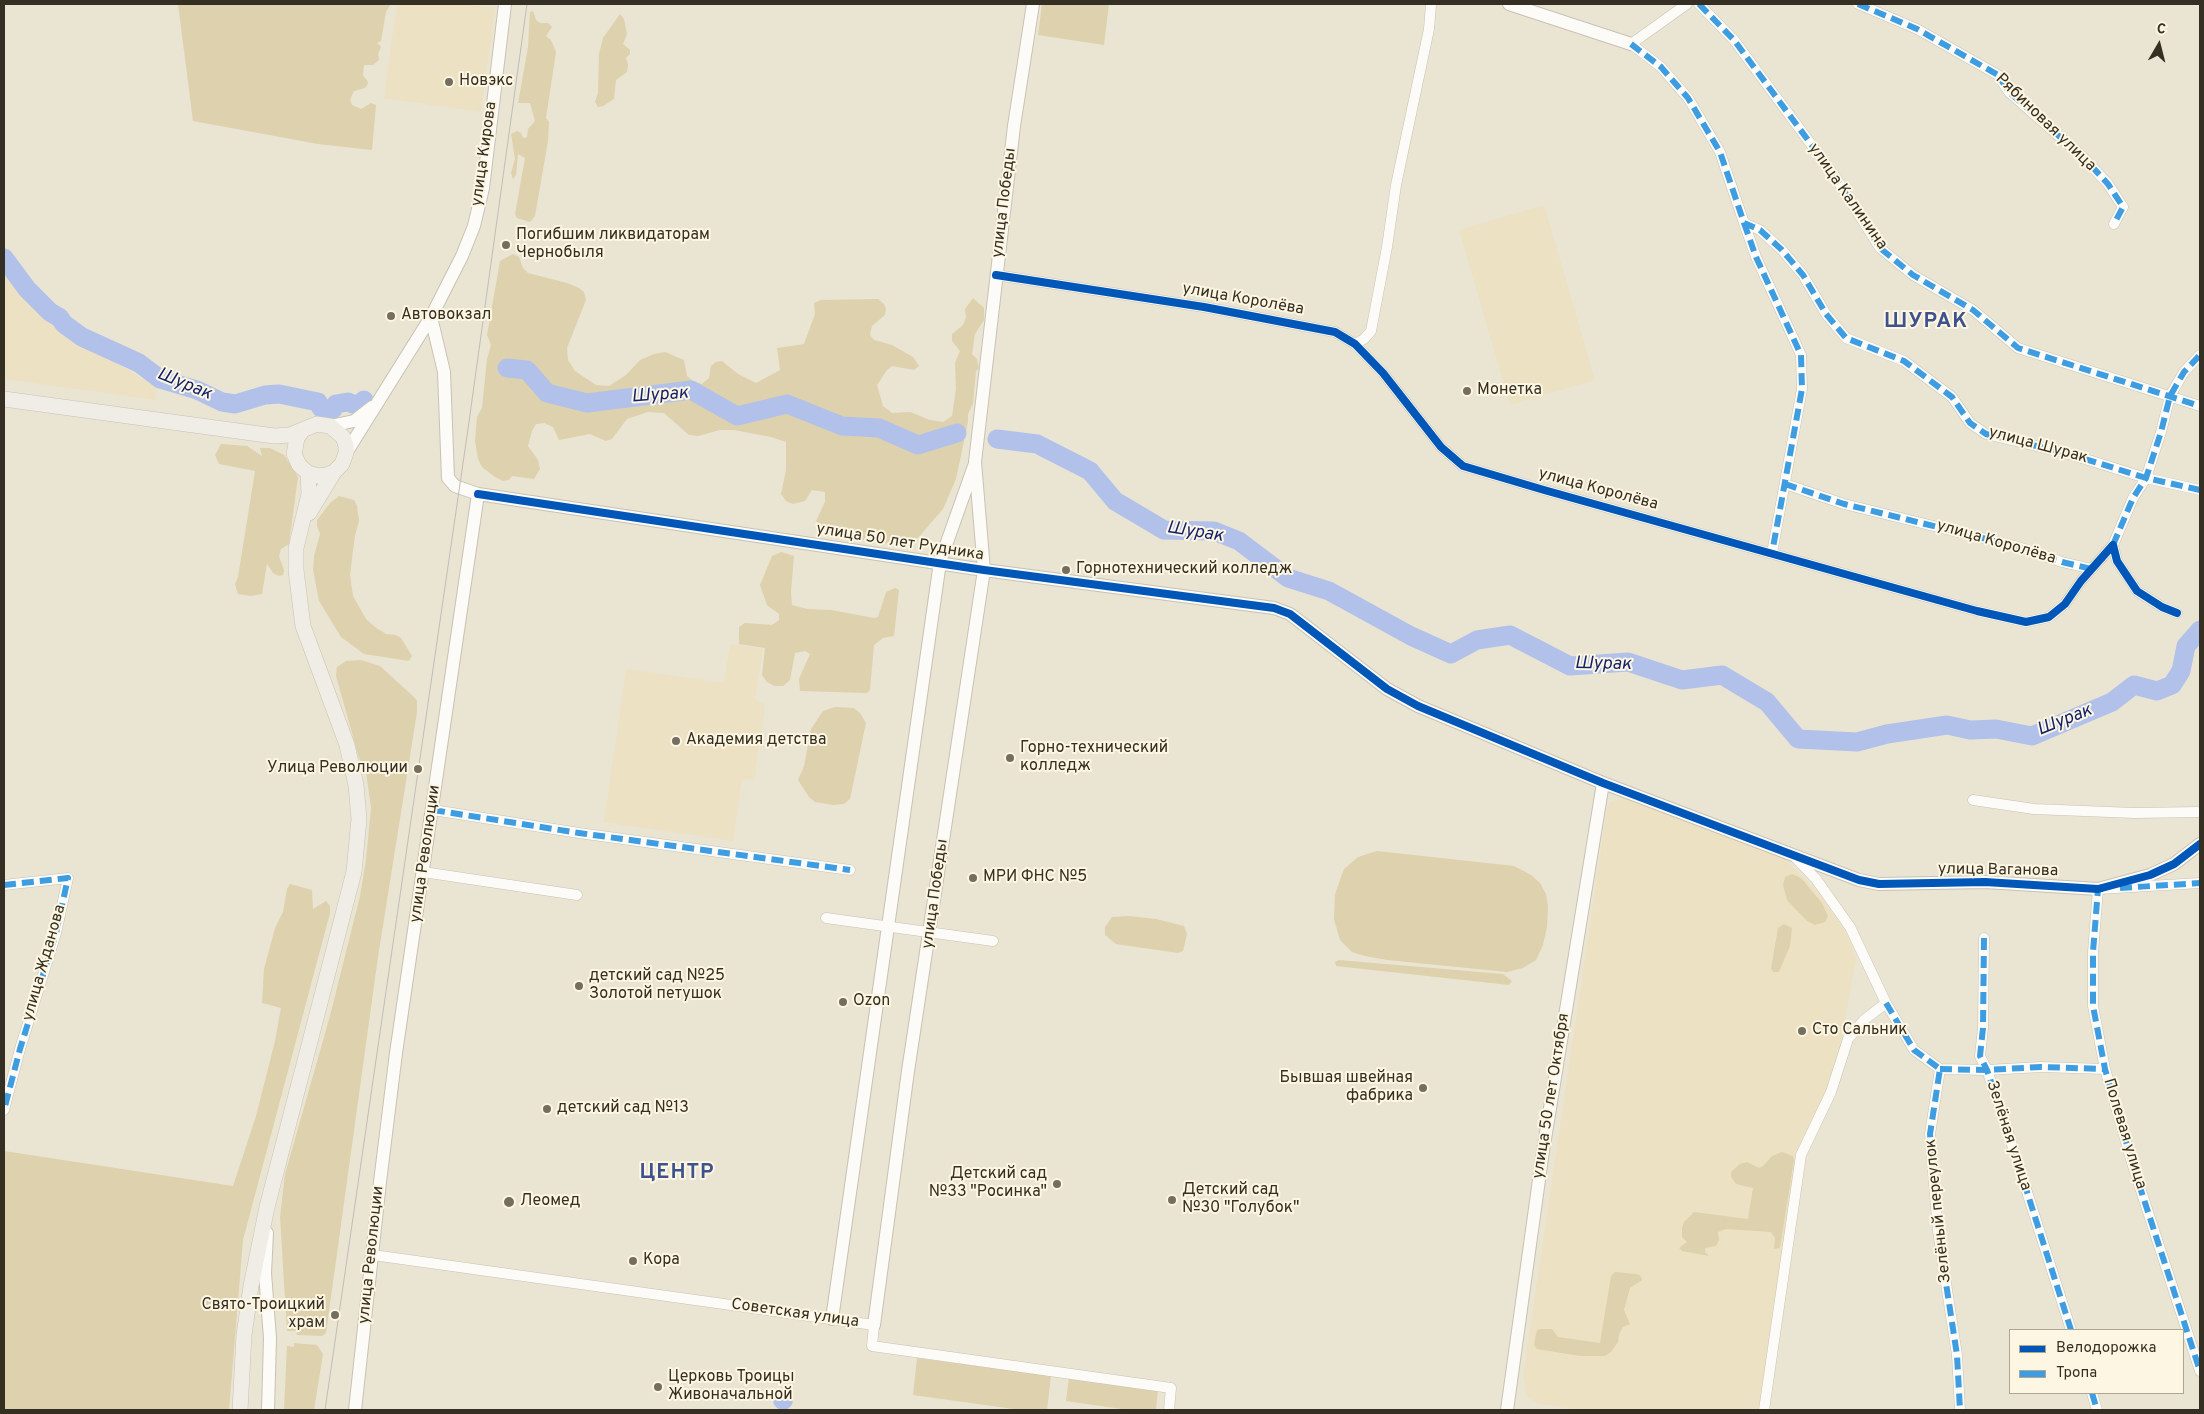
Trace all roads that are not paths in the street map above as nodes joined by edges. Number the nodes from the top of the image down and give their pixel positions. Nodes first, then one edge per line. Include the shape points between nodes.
1 (505, 4) edge
2 (1033, 4) edge
3 (1431, 4) edge
4 (1509, 4) edge
5 (1687, 4) edge
6 (1699, 4) edge
7 (1858, 4) edge
8 (1631, 44) junction
9 (1744, 223) junction
10 (2114, 224) dead end
11 (996, 275) junction
12 (431, 317) junction
13 (1355, 344) junction
14 (2200, 354) edge
15 (2170, 396) junction
16 (4, 399) edge
17 (380, 401) junction
18 (2200, 406) edge
19 (330, 426) junction
20 (302, 431) junction
21 (274, 436) junction
22 (346, 453) junction
23 (294, 454) junction
24 (976, 462) junction
25 (334, 472) junction
26 (308, 473) junction
27 (2146, 478) junction
28 (1785, 484) junction
29 (2200, 490) edge
30 (478, 494) junction
31 (302, 525) junction
32 (2113, 544) junction
33 (1772, 553) junction
34 (940, 562) junction
35 (2092, 569) junction
36 (984, 570) junction
37 (2177, 613) dead end
38 (1602, 783) junction
39 (1973, 800) dead end
40 (432, 810) junction
41 (2200, 812) edge
42 (2200, 844) edge
43 (1789, 852) junction
44 (850, 870) dead end
45 (423, 872) junction
46 (2200, 883) edge
47 (4, 885) edge
48 (2098, 889) junction
49 (577, 894) dead end
50 (826, 918) dead end
51 (888, 926) junction
52 (931, 932) junction
53 (1984, 938) dead end
54 (993, 941) dead end
55 (1886, 1002) junction
56 (1940, 1069) junction
57 (2105, 1069) junction
58 (1987, 1070) junction
59 (4, 1110) edge
60 (268, 1207) junction
61 (373, 1256) junction
62 (832, 1319) junction
63 (874, 1325) junction
64 (2071, 1329) edge
65 (2200, 1371) edge
66 (2092, 1394) edge
67 (240, 1410) edge
68 (268, 1410) edge
69 (355, 1410) edge
70 (1169, 1410) edge
71 (1507, 1410) edge
72 (1764, 1410) edge
73 (1960, 1410) edge
74 (2098, 1410) edge

1 - 12 street, улица Кирова via 483,188 474,226 462,256
2 - 11 street, улица Победы
3 - 13 street via 1429,29 1396,185 1371,331
4 - 8 street
5 - 8 street
6 - 15 street, улица Калинина via 1734,40 1836,178 1880,248 1913,275 1973,310 2018,348
7 - 10 street, Рябиновая улица via 1917,29 1998,75 2010,92 2108,184 2123,206
8 - 9 street via 1661,67 1688,98 1720,152
9 - 27 street, улица Шурак via 1760,230 1782,250 1846,338 1904,361 1952,397 1970,424 1986,434 2066,453
9 - 28 street via 1801,355 1802,389
11 - 13 street, улица Королёва via 1320,328 1335,332
11 - 24 street, улица Победы
12 - 17 street, улица Кирова
12 - 30 street via 444,372 448,478 455,486
13 - 33 street, улица Королёва via 1394,385 1440,447 1462,466
14 - 15 street via 2184,372
15 - 18 street, улица Калинина
15 - 27 street
16 - 21 main road
17 - 19 street via 354,421
17 - 22 street, улица Кирова
19 - 20 main road via 317,424
19 - 22 main road via 343,437
20 - 21 main road
20 - 23 main road
21 - 23 main road via 288,445
22 - 25 main road
23 - 26 main road
24 - 34 street, улица Победы
24 - 36 street, улица Победы
25 - 26 main road via 318,476
25 - 31 main road
26 - 31 main road via 309,494
27 - 29 street, улица Шурак
27 - 32 street via 2133,498
28 - 33 street
28 - 35 street, улица Королёва via 1844,504 2015,546
30 - 34 street, улица 50 лет Рудника
30 - 40 street, улица Революции
31 - 60 main road via 296,548 296,570 303,626 346,745 356,785 359,819 354,872
32 - 35 street, улица Королёва
32 - 37 street via 2117,560 2137,591
33 - 35 street, улица Королёва via 2026,622 2049,617 2065,604
34 - 36 street, улица 50 лет Рудника
34 - 51 street, улица Победы
36 - 38 street, улица 50 лет Рудника via 1274,608 1290,614 1387,689 1418,706
36 - 52 street, улица Победы
38 - 43 street, улица Ваганова
38 - 71 street, улица 50 лет Октября via 1543,1151
39 - 41 street via 2034,809
40 - 44 street
40 - 45 street, улица Революции
42 - 48 street, улица Ваганова via 2174,864 2150,875
43 - 48 street, улица Ваганова via 1859,880 1880,884 1985,882
43 - 55 street via 1816,879 1850,927
45 - 49 street
45 - 61 street, улица Революции via 396,1053
46 - 48 street, улица Ваганова
47 - 59 street, улица Жданова via 68,878 56,933
48 - 57 street, Полевая улица via 2093,1006
50 - 51 street
51 - 52 street
51 - 62 street, улица Победы
52 - 54 street
52 - 63 street, улица Победы via 908,1071
53 - 58 street, Зелёная улица via 1980,1056
55 - 56 street via 1914,1050
55 - 72 street via 1848,1039 1831,1092 1801,1155
56 - 58 street
56 - 73 street, Зелёный переулок via 1930,1134 1938,1231 1957,1354
57 - 58 street via 2041,1067
57 - 65 street, Полевая улица
58 - 64 street, Зелёная улица
60 - 67 main road via 247,1315
60 - 68 street via 265,1273 270,1338
61 - 62 street, Советская улица
61 - 69 street, улица Революции
62 - 63 street, Советская улица
63 - 70 street, Советская улица via 872,1346 1172,1388
66 - 74 street

